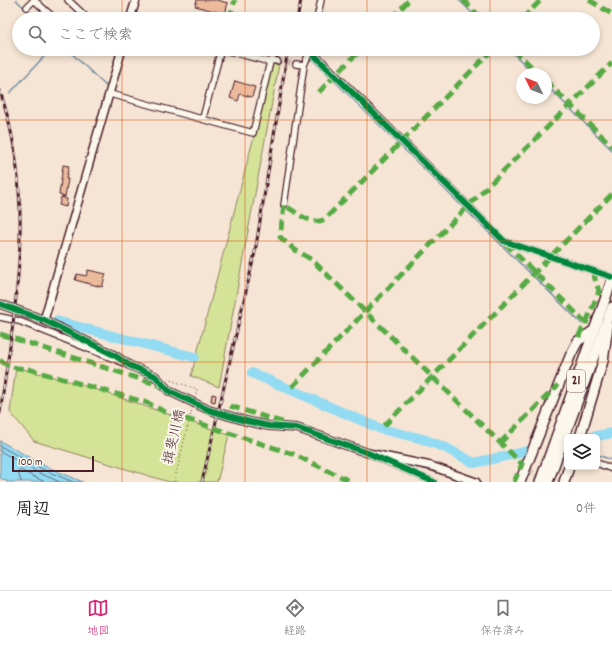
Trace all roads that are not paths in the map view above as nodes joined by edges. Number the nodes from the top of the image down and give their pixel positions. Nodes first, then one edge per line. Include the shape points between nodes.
1 (34, 0) edge
2 (68, 0) edge
3 (136, 0) edge
4 (321, 0) edge
5 (27, 7) dead end
6 (47, 12) edge
7 (82, 12) edge
8 (132, 12) edge
9 (318, 12) edge
10 (120, 56) edge
11 (219, 56) edge
12 (247, 56) edge
13 (308, 56) edge
14 (317, 56) edge
15 (277, 61) tunnel mouth
16 (270, 62) junction
17 (296, 64) tunnel mouth
18 (304, 65) junction
19 (110, 94) junction
20 (203, 118) junction
21 (284, 205) dead end
22 (612, 277) edge
23 (612, 280) edge
24 (0, 304) edge
25 (612, 307) edge
26 (0, 317) edge
27 (44, 320) junction
28 (607, 321) junction
29 (593, 331) junction
30 (129, 365) junction
31 (581, 434) edge
32 (368, 453) junction
33 (600, 464) edge
34 (612, 469) edge
35 (568, 470) edge
36 (434, 482) edge
37 (476, 482) edge
38 (520, 482) edge
39 (540, 482) edge
40 (548, 482) edge
41 (564, 482) edge

1 - 5 street
1 - 6 street
2 - 7 street
3 - 8 street
4 - 9 street
10 - 19 street
11 - 20 street
12 - 16 street
13 - 18 street
14 - 22 street via 504,241
15 - 16 street
16 - 20 street via 253,133
17 - 18 street
18 - 21 street
19 - 20 street
19 - 27 street
23 - 29 highway, 21
24 - 27 street
25 - 28 highway, 21
26 - 30 street via 20,321
27 - 30 street
28 - 31 highway via 609,329 603,361
28 - 40 highway, 21
29 - 38 highway via 578,341 571,354
29 - 39 highway, 21
30 - 32 street via 155,376 169,391 209,410 270,426 297,428
32 - 36 street
32 - 37 street via 431,466
33 - 34 street
35 - 41 highway

